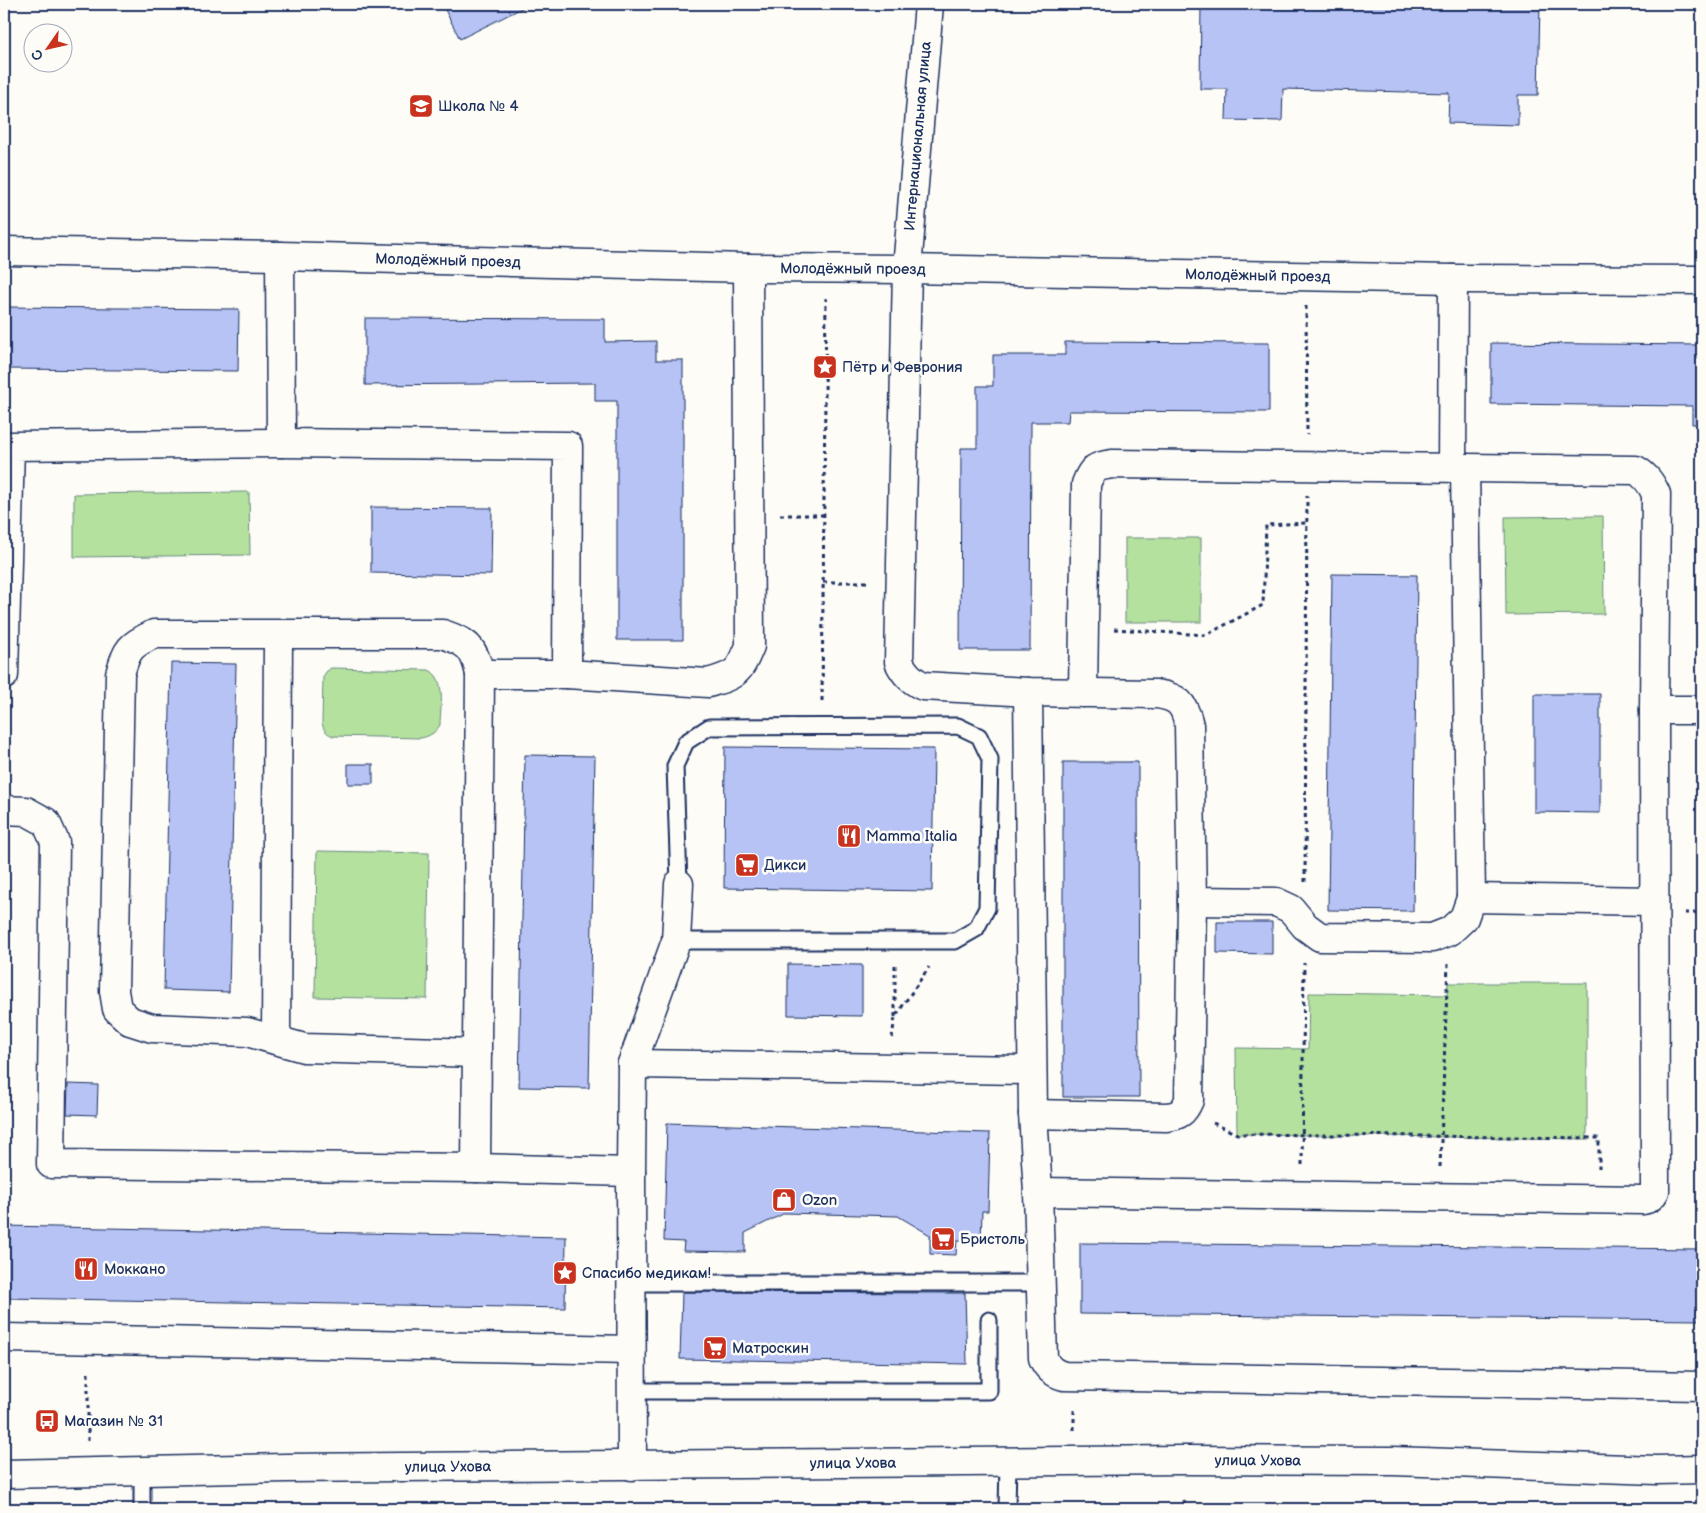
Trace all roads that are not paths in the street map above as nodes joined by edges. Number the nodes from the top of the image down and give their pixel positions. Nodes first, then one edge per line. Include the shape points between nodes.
1 (929, 4) edge
2 (4, 251) edge
3 (280, 256) junction
4 (748, 268) junction
5 (907, 269) junction
6 (1453, 279) junction
7 (1702, 280) edge
8 (281, 443) junction
9 (1459, 468) junction
10 (278, 634) junction
11 (480, 674) junction
12 (567, 674) junction
13 (4, 675) edge
14 (1028, 692) junction
15 (1083, 693) junction
16 (1654, 710) junction
17 (1702, 710) edge
18 (4, 810) edge
19 (679, 884) joint
20 (1471, 898) junction
21 (1192, 901) junction
22 (1654, 901) junction
23 (676, 941) junction
24 (276, 1040) junction
25 (477, 1053) junction
26 (632, 1064) junction
27 (1032, 1070) junction
28 (1033, 1114) junction
29 (476, 1168) junction
30 (631, 1172) junction
31 (1038, 1192) junction
32 (633, 1283) junction
33 (1040, 1283) junction
34 (989, 1320) dead end
35 (4, 1338) edge
36 (631, 1350) junction
37 (1702, 1386) edge
38 (632, 1391) junction
39 (1008, 1463) junction
40 (632, 1466) junction
41 (1702, 1469) edge
42 (142, 1471) junction
43 (4, 1474) edge
44 (142, 1509) edge
45 (1007, 1509) edge

1 - 5 street, Интернациональная улица
2 - 3 street, Молодёжный проезд
3 - 4 street, Молодёжный проезд
3 - 8 street
4 - 5 street, Молодёжный проезд
4 - 12 street via 750,646 742,666 727,678 708,683
5 - 6 street, Молодёжный проезд
5 - 14 street, Интернациональная улица via 900,662 912,681 923,686
6 - 7 street, Молодёжный проезд
6 - 9 street
8 - 12 street via 568,446
8 - 13 street via 10,446
9 - 15 street via 1099,465 1090,473 1086,484
9 - 16 street via 1636,470 1651,483 1656,494
9 - 20 street
10 - 11 street via 442,634 461,640 476,655
10 - 24 street
10 - 24 street via 154,634 135,642 125,656 120,674 114,990 117,1009 130,1020 152,1028 247,1032
11 - 12 street
11 - 25 street
14 - 15 street, Интернациональная улица
14 - 27 street
15 - 21 street, Интернациональная улица via 1168,695 1180,701 1186,712 1189,725
16 - 17 street
16 - 22 street
18 - 29 street via 26,811 46,822 55,842 51,1164
19 - 23 street
19 - 23 lane via 676,766 686,742 709,727 958,726 980,736 990,759 987,908 976,929 955,941
20 - 21 street via 1464,918 1450,931 1432,938 1320,937 1305,926 1291,908 1276,902
20 - 22 street
21 - 28 street, Интернациональная улица via 1189,1100 1184,1111 1166,1117
22 - 31 street via 1655,1191 1648,1199
23 - 26 street
24 - 25 street via 304,1048
25 - 29 street
26 - 27 street
26 - 30 street
27 - 28 street
28 - 31 street
29 - 30 street
30 - 32 street
31 - 33 street
32 - 33 lane
32 - 36 street
33 - 37 street via 1043,1358 1054,1373 1064,1376
34 - 38 lane via 989,1391
35 - 36 street
36 - 38 street
38 - 40 street
39 - 40 street, улица Ухова
39 - 41 street, улица Ухова via 1393,1461
39 - 45 lane
40 - 42 street, улица Ухова
42 - 43 street, улица Ухова
42 - 44 lane

